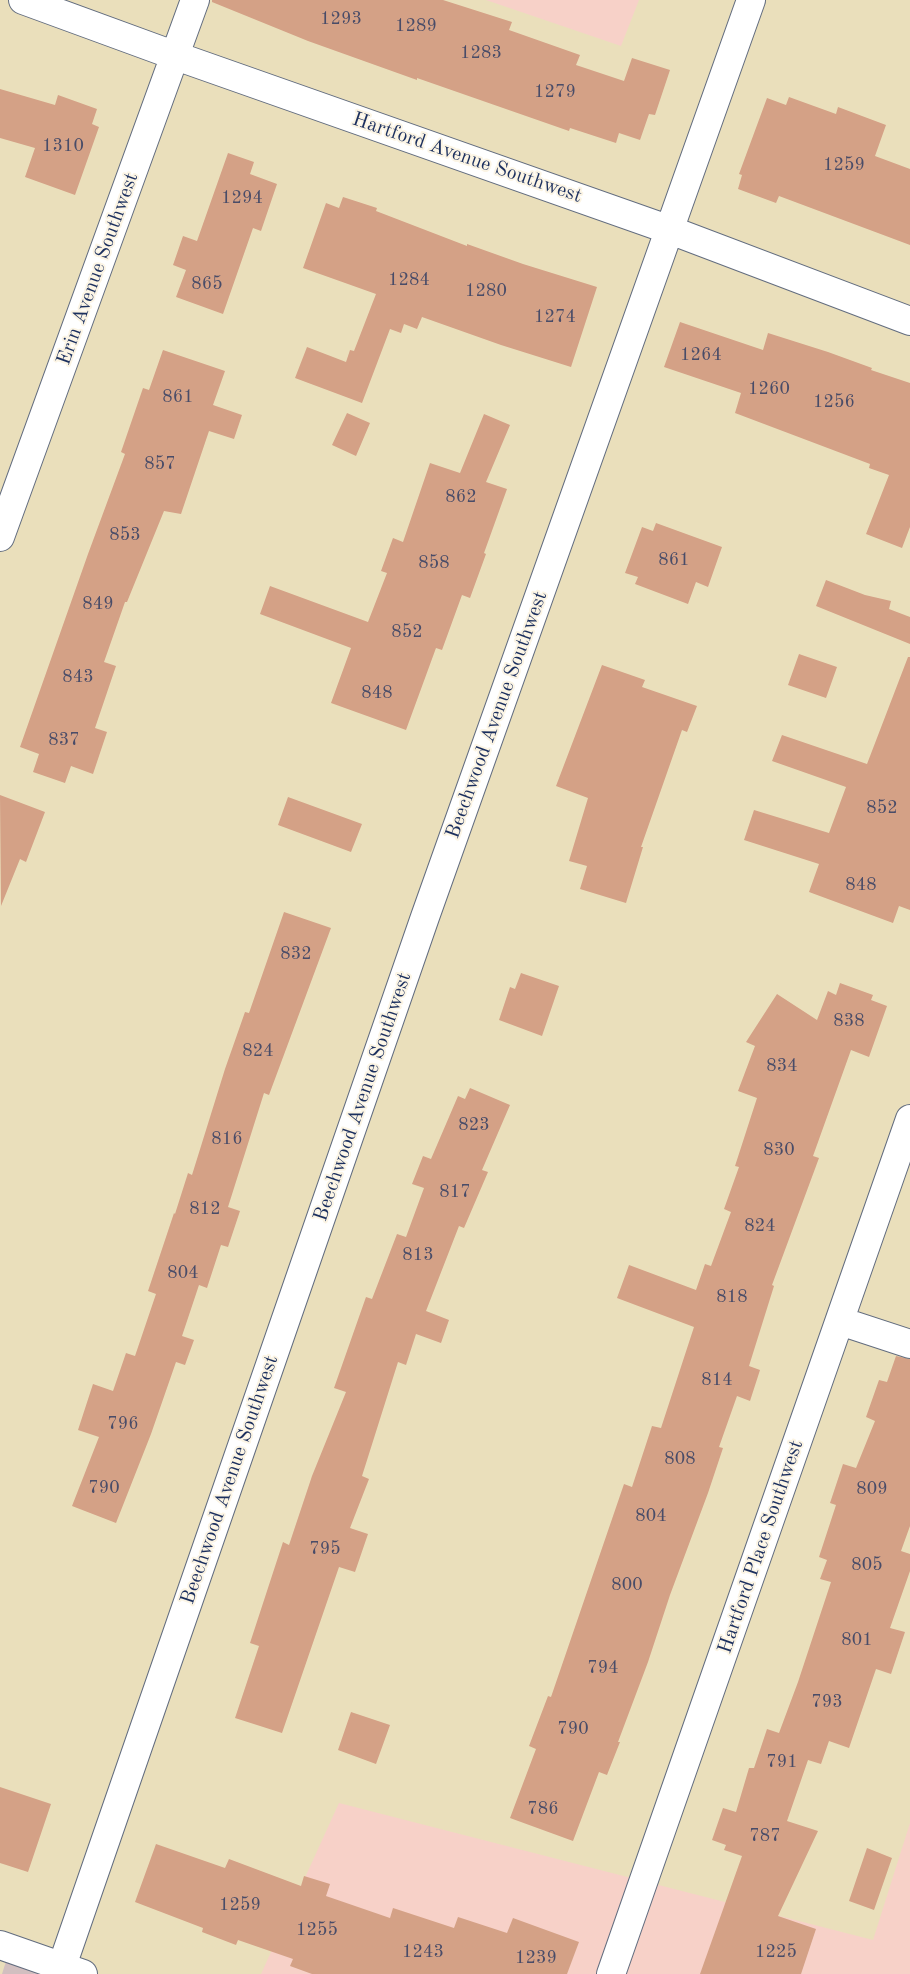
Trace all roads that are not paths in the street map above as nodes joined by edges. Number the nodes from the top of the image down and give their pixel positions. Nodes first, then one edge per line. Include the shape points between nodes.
1 (23, 0) edge
2 (195, 0) edge
3 (752, 0) edge
4 (176, 56) junction
5 (670, 230) junction
6 (910, 320) edge
7 (0, 537) edge
8 (910, 1120) edge
9 (840, 1321) junction
10 (910, 1344) edge
11 (0, 1945) edge
12 (72, 1970) edge
13 (611, 1974) edge

1 - 4 street, Hartford Avenue Southwest
2 - 4 street, Erin Avenue Southwest
3 - 5 street, Beechwood Avenue Southwest
4 - 5 street, Hartford Avenue Southwest
4 - 7 street, Erin Avenue Southwest
5 - 6 street, Hartford Avenue Southwest
5 - 12 street, Beechwood Avenue Southwest via 425,917
8 - 9 street, Hartford Place Southwest
9 - 10 street
9 - 13 street, Hartford Place Southwest
11 - 12 street

